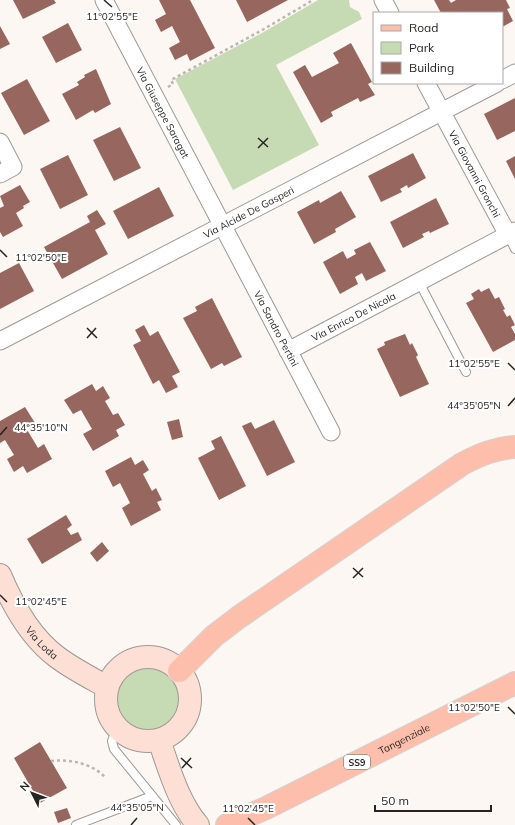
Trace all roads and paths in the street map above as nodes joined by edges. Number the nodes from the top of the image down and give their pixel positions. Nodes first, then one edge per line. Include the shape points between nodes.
1 (104, 0) edge
2 (313, 0) edge
3 (383, 0) edge
4 (389, 12) edge
5 (515, 73) edge
6 (503, 79) edge
7 (427, 84) edge
8 (494, 84) edge
9 (154, 95) junction
10 (442, 112) junction
11 (0, 142) edge
12 (0, 174) edge
13 (222, 225) junction
14 (513, 238) edge
15 (419, 282) junction
16 (0, 341) edge
17 (288, 351) junction
18 (466, 372) dead end
19 (331, 432) dead end
20 (515, 447) edge
21 (0, 575) edge
22 (179, 671) junction
23 (515, 683) edge
24 (107, 687) junction
25 (117, 728) junction
26 (159, 740) junction
27 (51, 761) dead end
28 (105, 776) dead end
29 (152, 796) junction
30 (76, 825) edge
31 (176, 825) edge
32 (198, 825) edge
33 (227, 825) edge

1 - 9 street, Via Giuseppe Saragat
2 - 9 path via 171,80 173,84
3 - 4 street
5 - 6 street
7 - 10 street, Via Giovanni Gronchi
8 - 10 street, Via Alcide De Gasperi
9 - 13 street, Via Giuseppe Saragat
10 - 13 street, Via Alcide De Gasperi
10 - 14 street, Via Giovanni Gronchi
11 - 12 street via 13,167
13 - 16 street, Via Alcide De Gasperi
13 - 17 street, Via Sandro Pertini
14 - 15 street, Via Enrico De Nicola
15 - 17 street, Via Enrico De Nicola
15 - 18 lane
17 - 19 street, Via Sandro Pertini
20 - 22 main road via 481,454 462,464 239,617 214,636
21 - 24 main road, Via Loda via 10,600 35,637 57,657
22 - 24 main road via 156,658 138,658 122,666
22 - 26 main road via 188,690 188,711 174,732
23 - 33 main road, Tangenziale / SS9
24 - 25 main road via 108,713
25 - 26 main road via 133,739
25 - 29 lane via 112,741 114,749
26 - 32 main road via 179,792
27 - 28 path via 80,762
29 - 30 lane
29 - 31 lane

